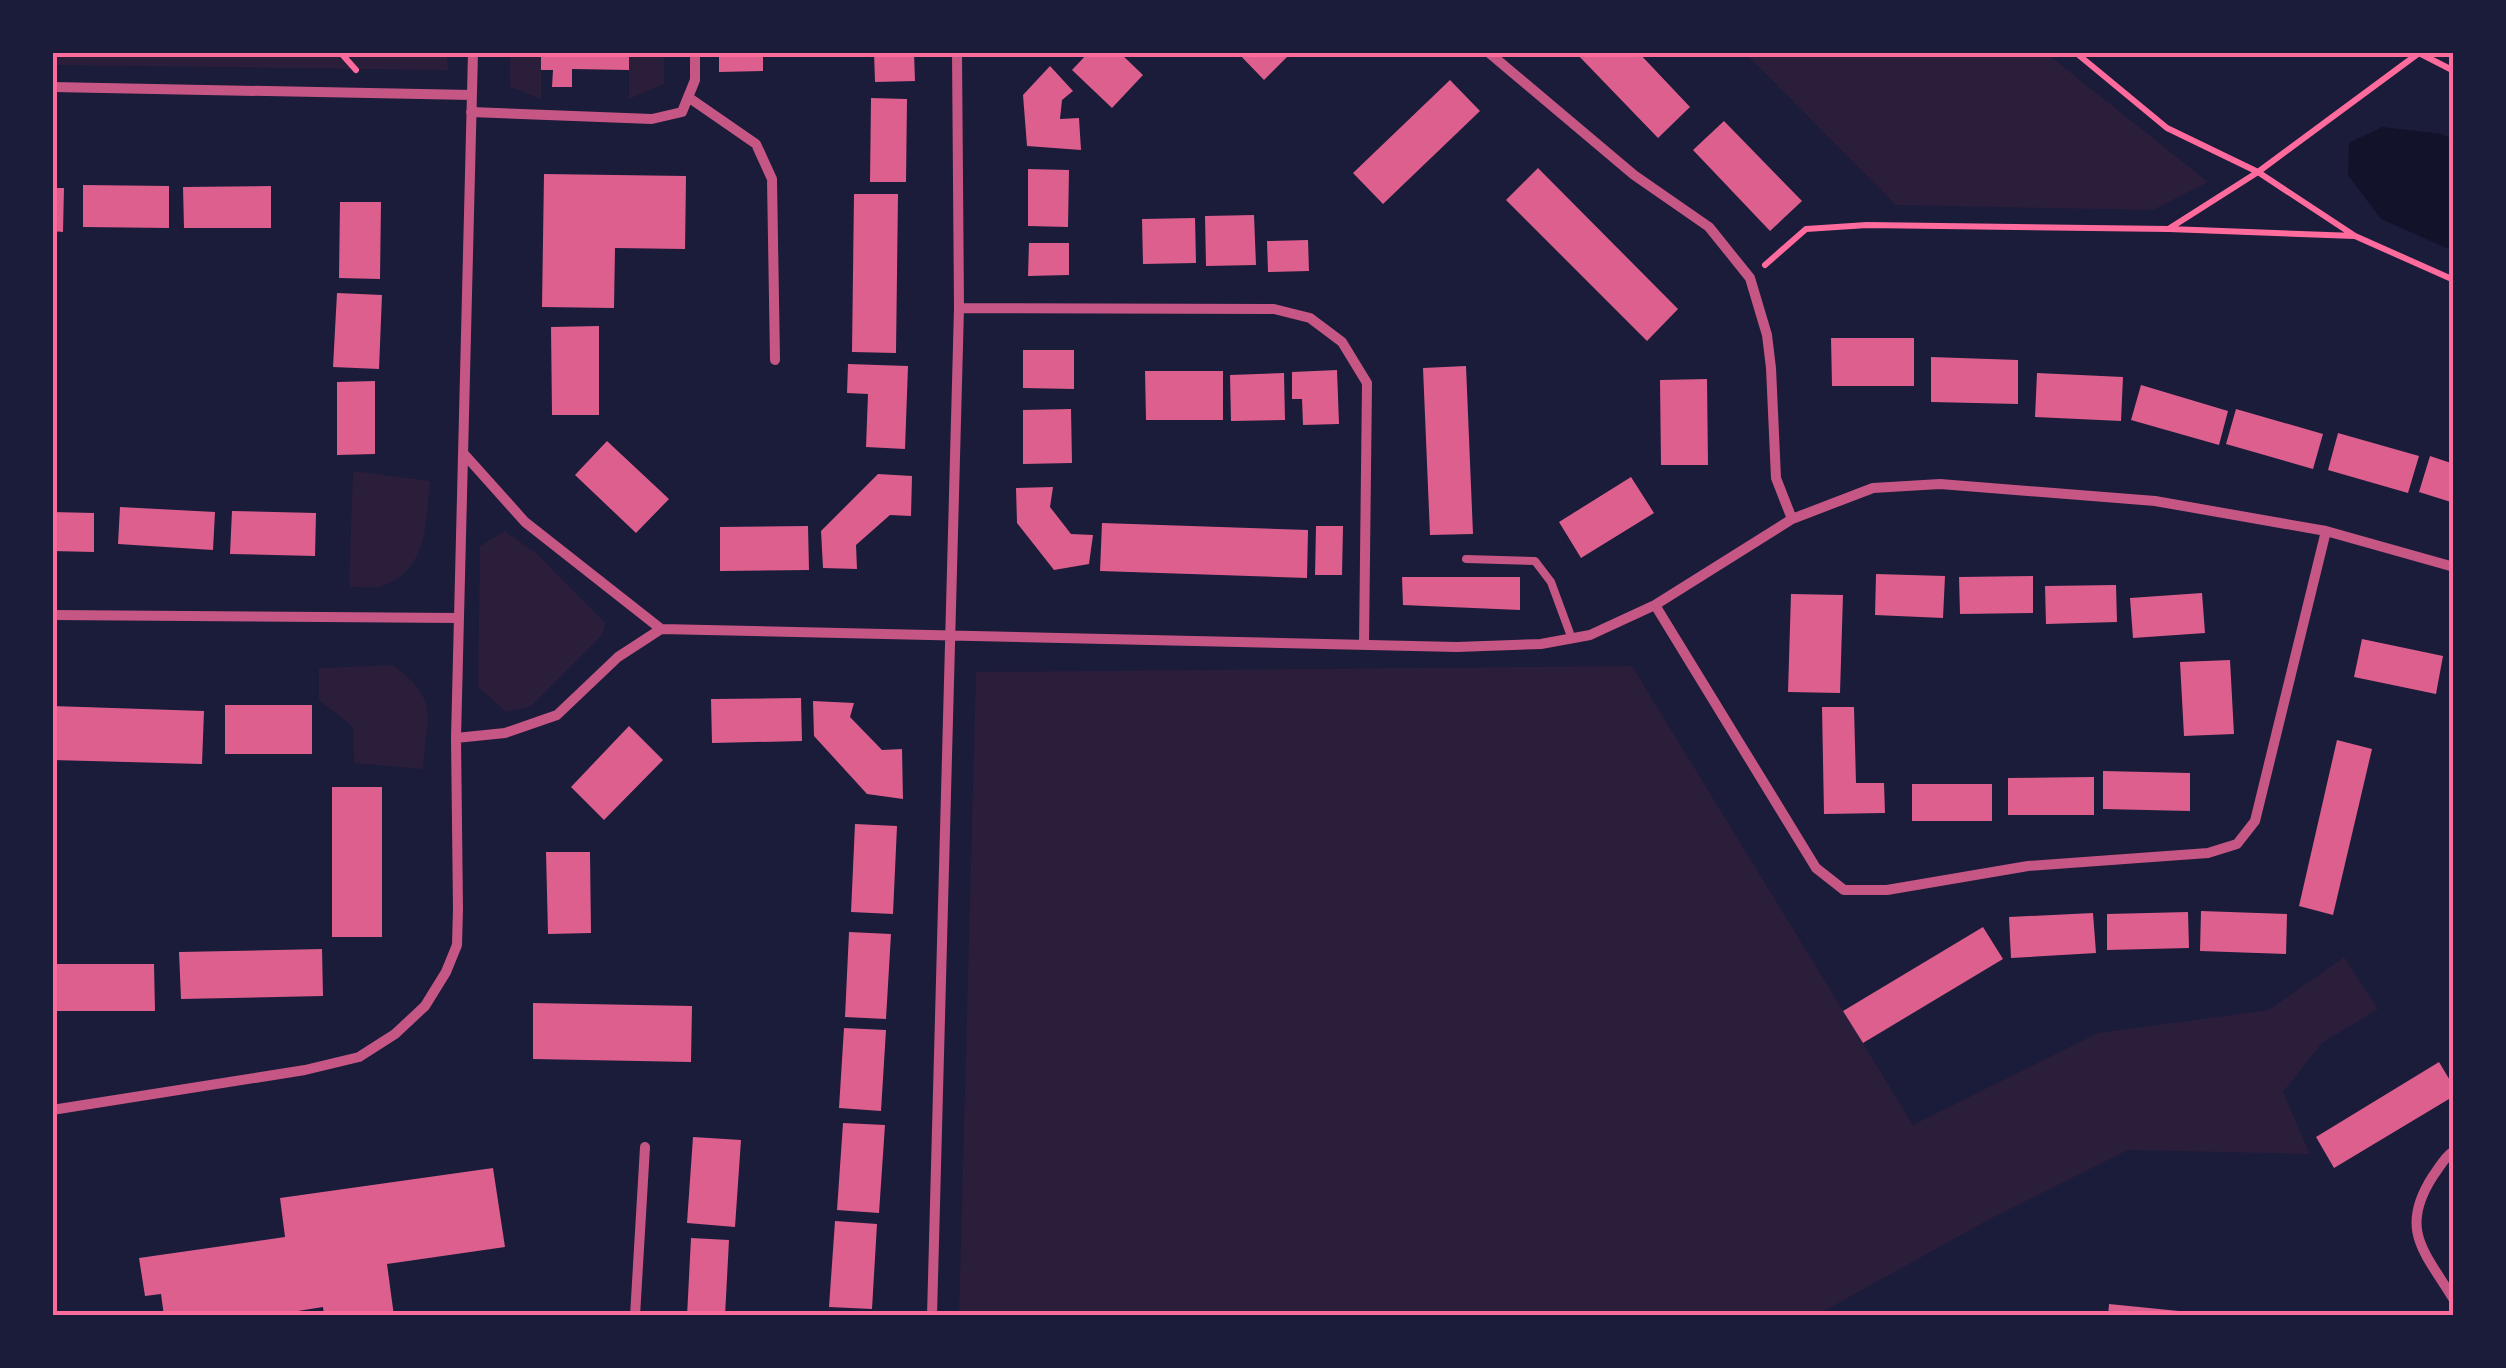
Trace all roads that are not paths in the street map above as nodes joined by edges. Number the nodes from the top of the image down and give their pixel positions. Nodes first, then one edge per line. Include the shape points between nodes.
1 (472, 52) edge
2 (695, 52) edge
3 (957, 52) edge
4 (1488, 52) edge
5 (52, 87) edge
6 (472, 95) junction
7 (688, 98) junction
8 (471, 112) junction
9 (959, 308) junction
10 (775, 360) dead end
11 (464, 454) junction
12 (1792, 519) junction
13 (2326, 532) junction
14 (1466, 559) dead end
15 (2454, 567) edge
16 (1655, 605) junction
17 (52, 615) edge
18 (459, 618) junction
19 (661, 629) junction
20 (952, 635) junction
21 (1572, 638) junction
22 (1364, 645) junction
23 (456, 738) junction
24 (52, 1110) edge
25 (645, 1147) dead end
26 (2454, 1151) edge
27 (2454, 1300) edge
28 (635, 1316) edge
29 (932, 1316) edge

1 - 6 street
2 - 7 street via 696,80
3 - 9 street
4 - 12 street via 1634,175 1709,227 1750,278 1769,351 1776,478
5 - 6 street
6 - 8 street
7 - 8 street via 682,112 652,120
7 - 10 street via 756,144 772,179
8 - 11 street
9 - 20 street
9 - 22 street via 1274,309 1310,318 1342,342 1368,383
11 - 18 street
11 - 19 street via 525,522
12 - 13 street via 1873,488 1940,484 2154,501
12 - 16 street
13 - 15 street
13 - 16 street via 2255,821 2237,844 2208,853 2028,866 1887,890 1844,890 1816,868
14 - 21 lane via 1535,561 1551,582
16 - 21 street
17 - 18 street
18 - 23 street
19 - 20 street
19 - 23 street via 618,656 556,715 505,732
20 - 22 street
20 - 29 street
21 - 22 street via 1457,648
23 - 24 street via 456,945 426,1006 359,1057
25 - 28 street
26 - 27 street via 2414,1214 2421,1246

